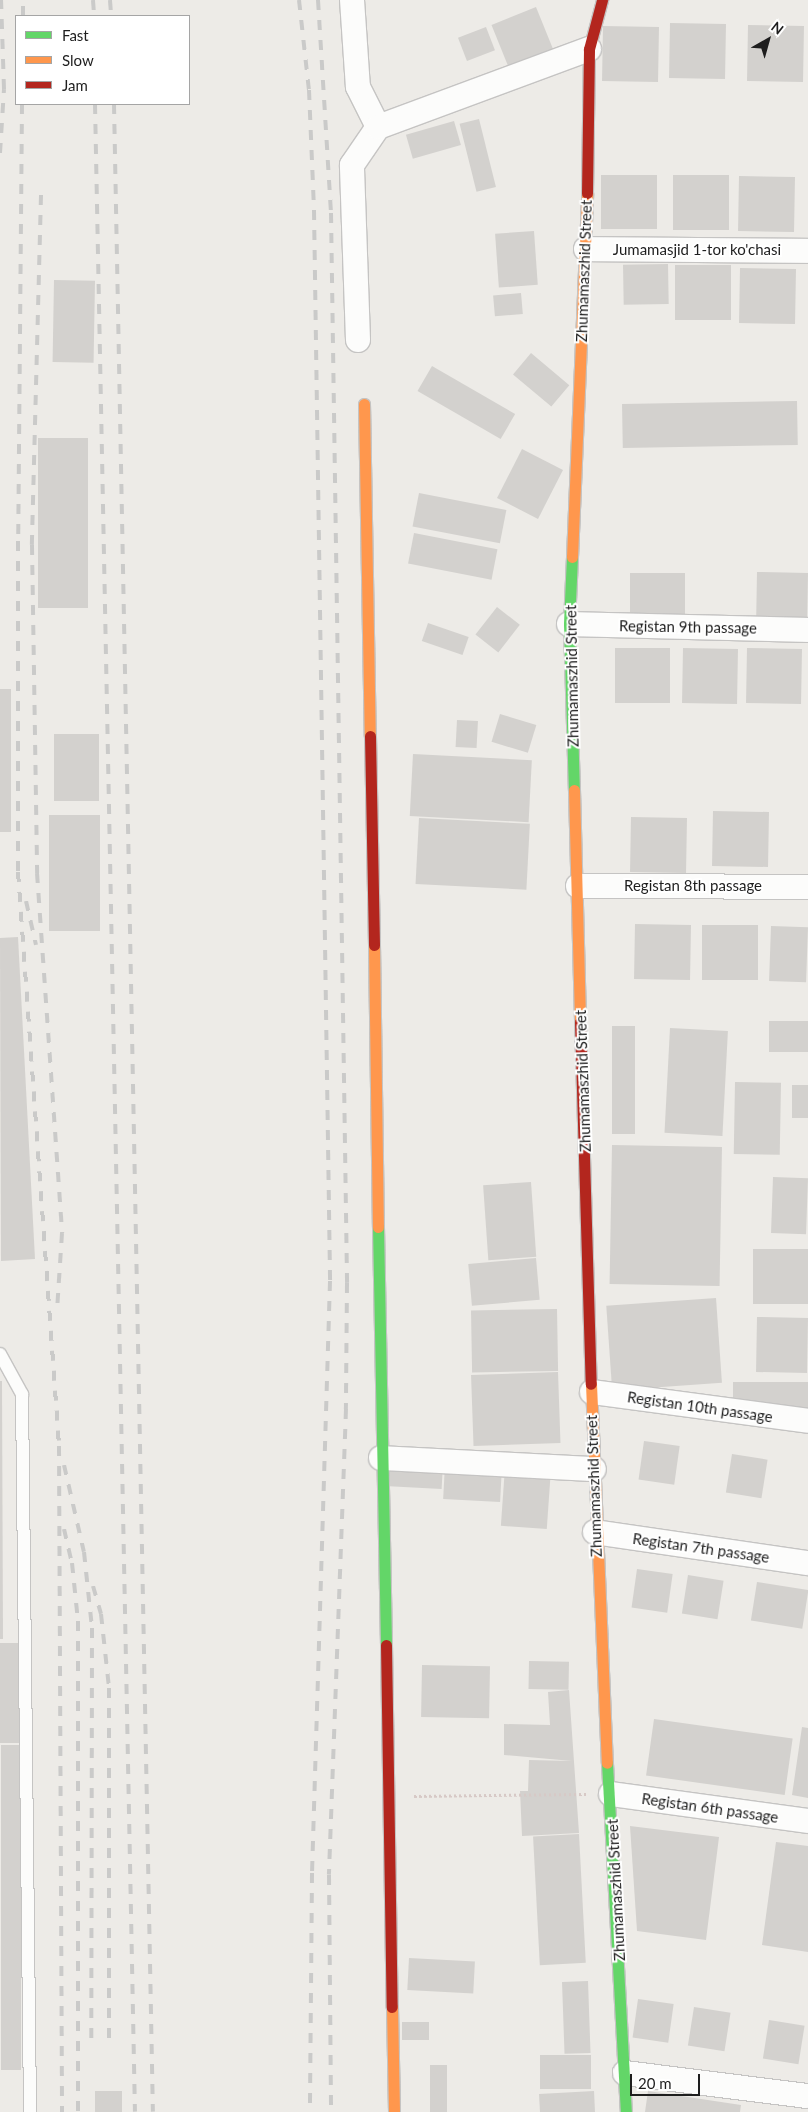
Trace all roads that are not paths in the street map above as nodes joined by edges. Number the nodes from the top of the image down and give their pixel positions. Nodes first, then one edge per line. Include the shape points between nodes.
1 (352, 0) edge
2 (602, 0) edge
3 (589, 49) junction
4 (378, 127) junction
5 (586, 249) junction
6 (808, 250) edge
7 (358, 340) dead end
8 (364, 404) dead end
9 (569, 624) junction
10 (808, 630) edge
11 (578, 886) junction
12 (808, 886) edge
13 (0, 1354) edge
14 (592, 1392) junction
15 (808, 1421) edge
16 (381, 1458) junction
17 (594, 1469) junction
18 (595, 1532) junction
19 (808, 1563) edge
20 (611, 1794) junction
21 (808, 1821) edge
22 (625, 2073) junction
23 (808, 2096) edge
24 (30, 2112) edge
25 (394, 2112) edge
26 (626, 2112) edge

1 - 4 street via 358,88
2 - 3 street, Zhumamaszhid Street
3 - 4 street
3 - 5 street, Zhumamaszhid Street
4 - 7 street via 352,165
5 - 6 street, Jumamasjid 1-tor ko'chasi
5 - 9 street, Zhumamaszhid Street
8 - 16 street
9 - 10 street, Registan 9th passage
9 - 11 street, Zhumamaszhid Street
11 - 12 street, Registan 8th passage
11 - 14 street, Zhumamaszhid Street
13 - 24 lane via 22,1394
14 - 15 street, Registan 10th passage
14 - 17 street, Zhumamaszhid Street
16 - 17 street
16 - 25 street
17 - 18 street, Zhumamaszhid Street
18 - 19 street, Registan 7th passage
18 - 20 street, Zhumamaszhid Street
20 - 21 street, Registan 6th passage
20 - 22 street, Zhumamaszhid Street
22 - 23 street
22 - 26 street, Zhumamaszhid Street

